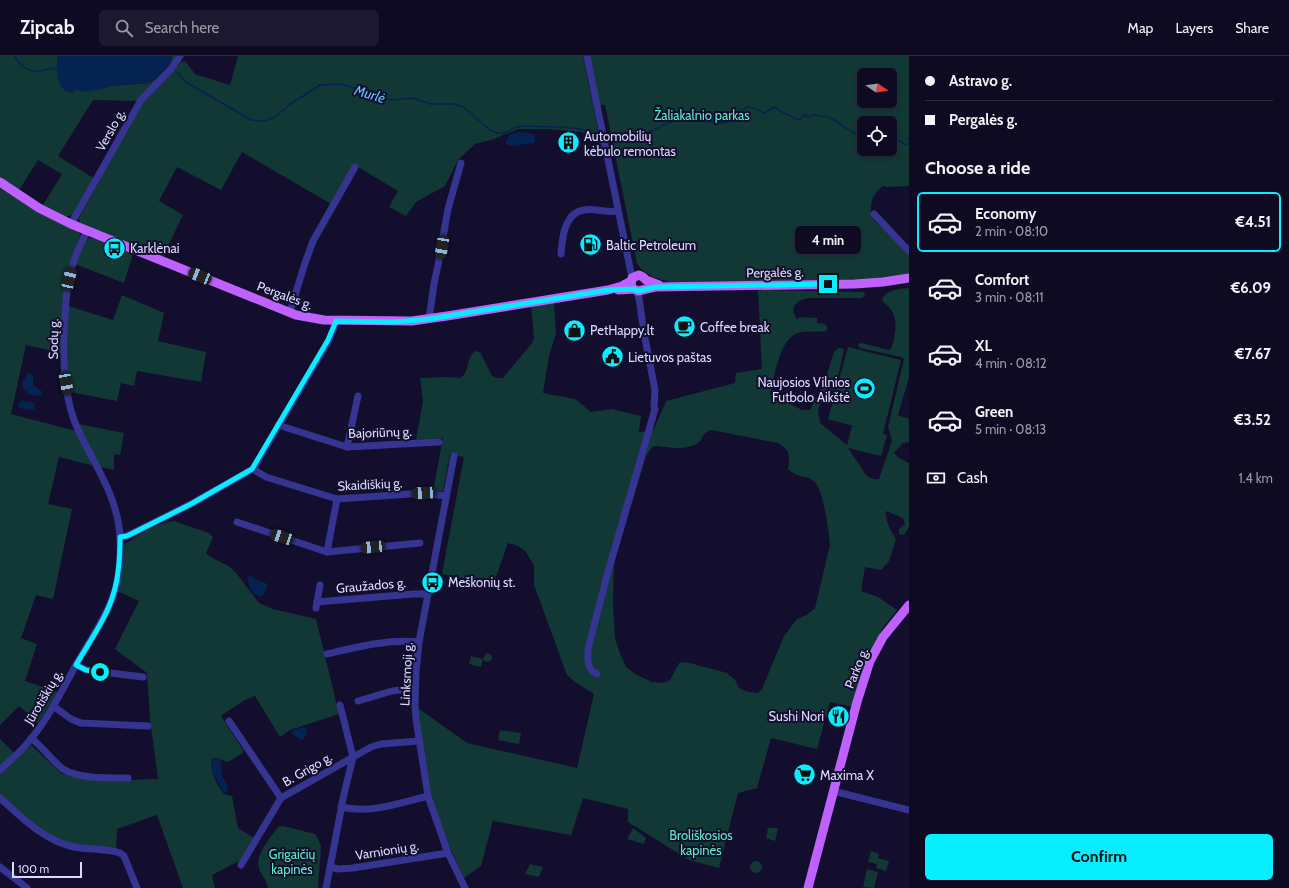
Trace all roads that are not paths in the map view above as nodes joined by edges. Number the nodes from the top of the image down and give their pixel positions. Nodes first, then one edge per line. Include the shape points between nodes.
1 (180, 56) edge
2 (587, 56) edge
3 (461, 163) dead end
4 (356, 167) dead end
5 (0, 182) edge
6 (618, 211) junction
7 (874, 214) dead end
8 (71, 224) junction
9 (87, 231) junction
10 (909, 251) edge
11 (561, 254) dead end
12 (909, 278) edge
13 (638, 286) junction
14 (290, 312) junction
15 (429, 319) junction
16 (336, 321) junction
17 (358, 396) dead end
18 (279, 422) junction
19 (439, 442) dead end
20 (347, 447) junction
21 (454, 456) dead end
22 (252, 469) junction
23 (446, 496) junction
24 (337, 499) junction
25 (237, 522) dead end
26 (120, 537) junction
27 (420, 543) dead end
28 (327, 552) junction
29 (320, 585) dead end
30 (428, 594) junction
31 (909, 605) edge
32 (419, 642) junction
33 (327, 654) dead end
34 (76, 665) junction
35 (597, 674) dead end
36 (143, 677) dead end
37 (415, 688) junction
38 (358, 701) dead end
39 (340, 705) dead end
40 (53, 706) junction
41 (229, 721) dead end
42 (148, 726) dead end
43 (31, 738) junction
44 (419, 741) junction
45 (353, 757) junction
46 (0, 770) edge
47 (128, 778) dead end
48 (833, 791) junction
49 (428, 796) junction
50 (0, 798) edge
51 (281, 798) junction
52 (341, 809) junction
53 (909, 810) edge
54 (448, 853) junction
55 (241, 865) dead end
56 (0, 867) edge
57 (330, 867) junction
58 (27, 888) edge
59 (137, 888) edge
60 (326, 888) edge
61 (465, 888) edge
62 (808, 888) edge

1 - 8 street, Verslo g. via 141,100
2 - 6 street
3 - 15 street via 448,209
4 - 14 street via 313,241
5 - 8 main road, Pergalės g. via 39,208
6 - 11 street via 584,210 572,216 564,232
6 - 13 street
7 - 10 street
8 - 9 main road, Pergalės g.
9 - 14 main road, Pergalės g.
9 - 26 street, Sodų g. via 71,269 67,290 64,374 75,422 106,483 116,511
12 - 13 main road, Pergalės g. via 863,284
13 - 15 main road, Pergalės g. via 622,286
13 - 35 street via 655,390 655,409 588,649 589,667
14 - 16 main road, Pergalės g. via 316,320
15 - 16 main road, Pergalės g. via 394,322
16 - 18 street via 328,340
17 - 20 street
18 - 20 street, Bajoriūnų g.
18 - 22 street
19 - 20 street, Bajoriūnų g.
21 - 23 street, Linksmoji g.
22 - 24 street, Skaidiškių g. via 266,477
22 - 26 street via 191,504 127,536
23 - 24 street, Skaidiškių g. via 424,493
23 - 30 street, Linksmoji g.
24 - 28 street
25 - 28 street
26 - 34 street, Jūrotiškių g. via 117,577 112,600
27 - 28 street
29 - 30 street, Graužados g. via 317,605
30 - 32 street, Linksmoji g.
31 - 48 main road, Parko g. via 883,638 870,661
32 - 33 street via 392,641
32 - 37 street, Linksmoji g.
34 - 36 street via 86,670
34 - 40 street, Jūrotiškių g.
37 - 38 street via 392,691
37 - 44 street, Linksmoji g.
39 - 45 street
40 - 42 street via 81,723
40 - 43 street, Jūrotiškių g.
41 - 51 street
43 - 46 street, Jūrotiškių g.
43 - 47 street via 67,771 98,777
44 - 45 street, B. Grigo g. via 381,744
44 - 49 street, Linksmoji g.
45 - 51 street, B. Grigo g.
45 - 52 street
48 - 53 street
48 - 62 main road, Parko g.
49 - 52 street via 365,809
49 - 54 street, Linksmoji g.
50 - 59 street via 53,841 75,847 120,853 124,856
51 - 55 street, B. Grigo g.
52 - 57 street
54 - 57 street, Varnionių g. via 353,868
54 - 61 street, Linksmoji g.
56 - 58 street
57 - 60 street

